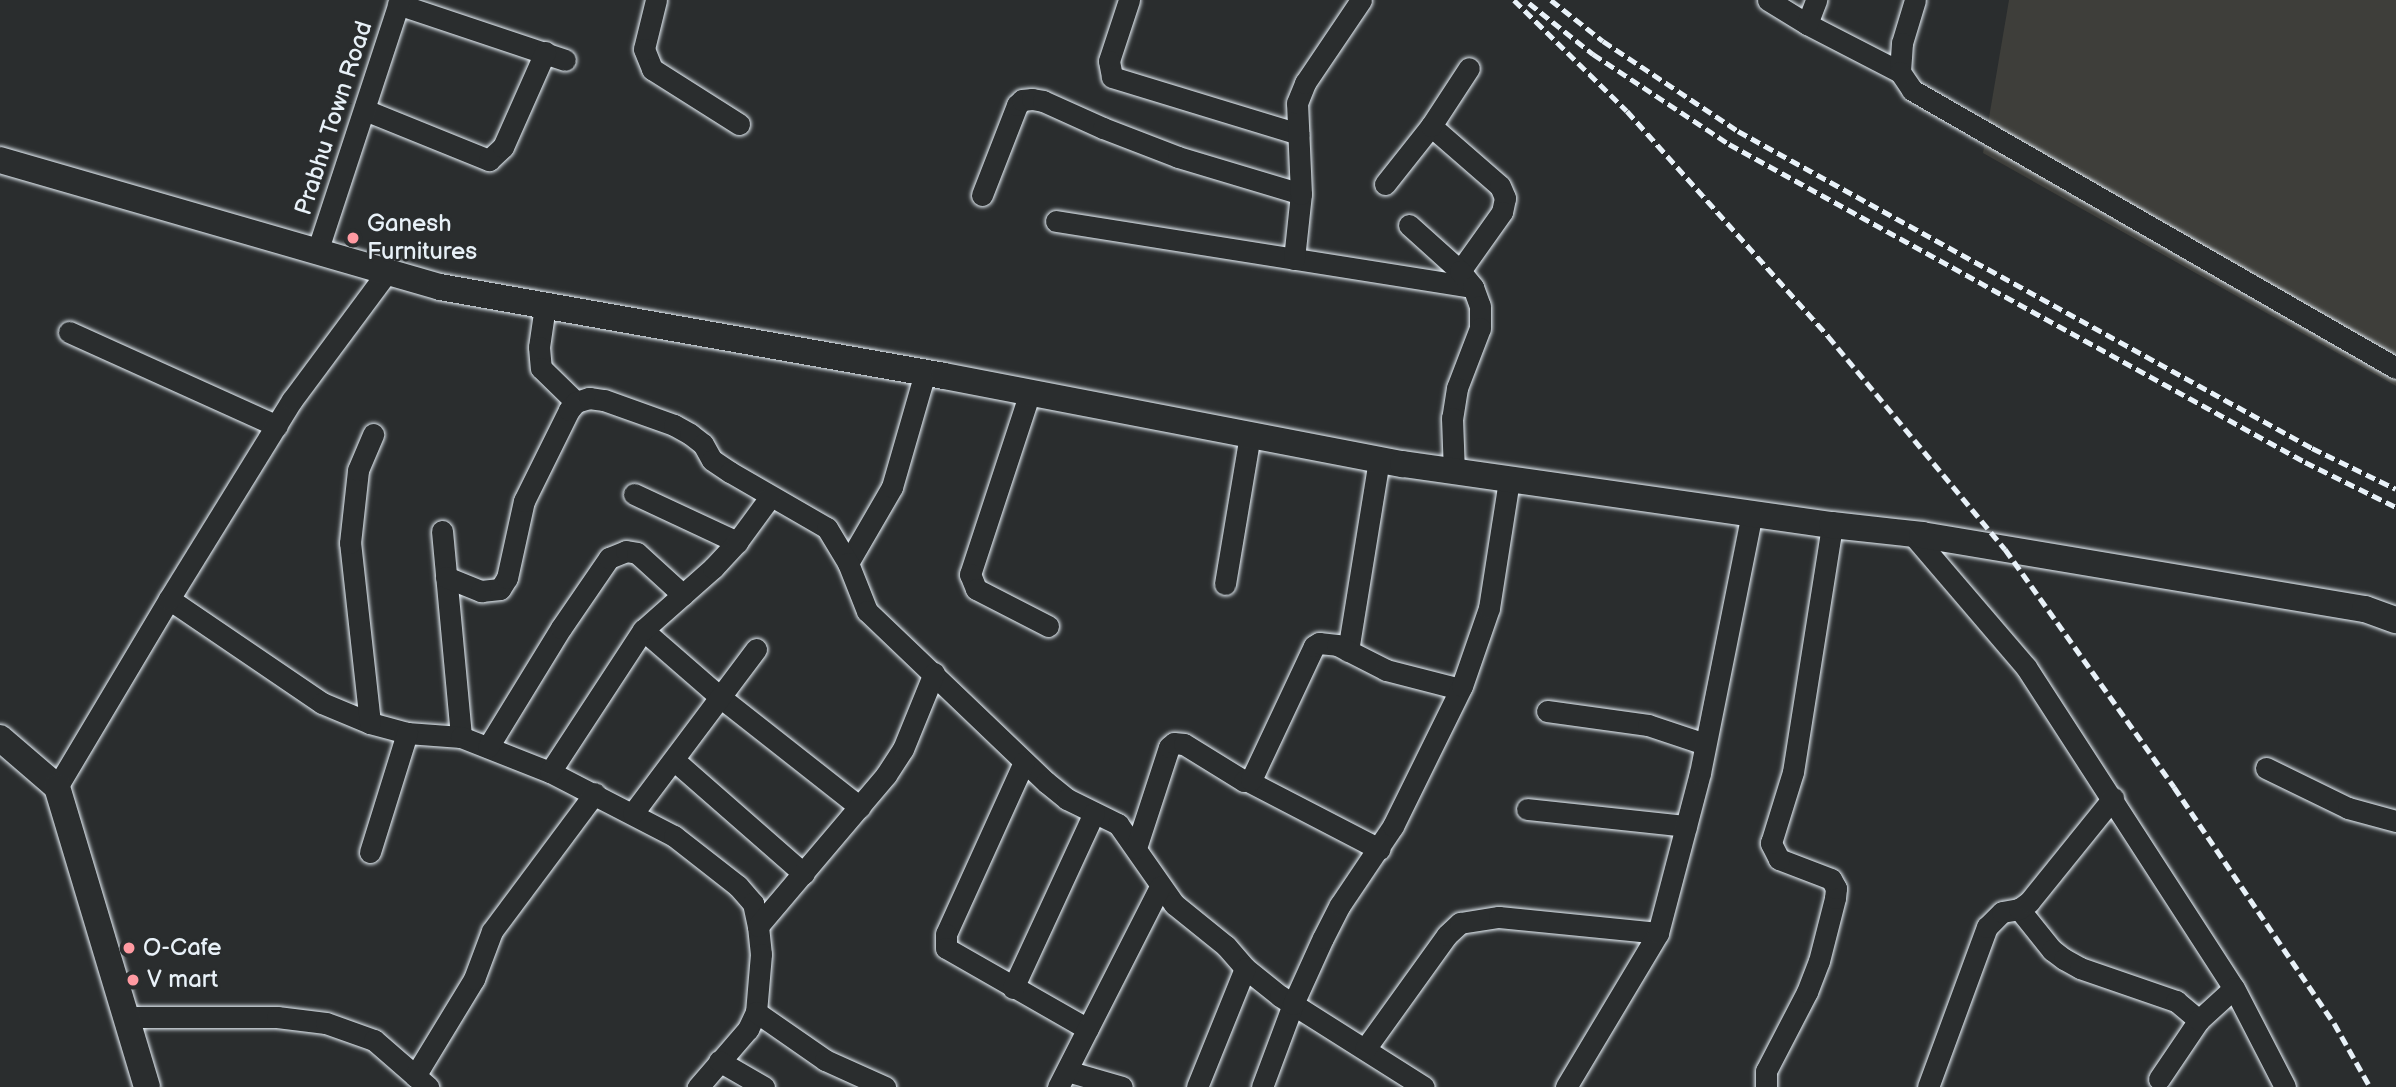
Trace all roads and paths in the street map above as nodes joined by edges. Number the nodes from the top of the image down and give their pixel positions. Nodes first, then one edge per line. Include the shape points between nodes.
1 (656, 0) edge
2 (1129, 0) edge
3 (1361, 0) edge
4 (1768, 0) edge
5 (1816, 0) edge
6 (1915, 0) edge
7 (399, 2) edge
8 (1807, 24) junction
9 (1469, 68) dead end
10 (1900, 72) junction
11 (365, 110) junction
12 (739, 124) dead end
13 (1431, 126) junction
14 (1298, 134) junction
15 (0, 160) edge
16 (1385, 184) dead end
17 (1301, 194) junction
18 (982, 195) dead end
19 (1056, 221) dead end
20 (1409, 225) dead end
21 (317, 252) junction
22 (1294, 258) junction
23 (387, 272) junction
24 (1467, 279) junction
25 (545, 306) junction
26 (69, 332) dead end
27 (2396, 368) edge
28 (925, 373) junction
29 (1030, 392) junction
30 (576, 402) junction
31 (277, 426) junction
32 (373, 435) dead end
33 (1250, 435) junction
34 (1378, 459) junction
35 (1454, 472) junction
36 (1509, 480) junction
37 (634, 494) dead end
38 (770, 497) junction
39 (1752, 512) junction
40 (1832, 525) junction
41 (442, 531) dead end
42 (1912, 534) junction
43 (737, 542) junction
44 (848, 563) junction
45 (446, 577) junction
46 (1225, 584) dead end
47 (683, 595) junction
48 (169, 599) junction
49 (2396, 620) edge
50 (1048, 626) dead end
51 (643, 630) junction
52 (757, 649) dead end
53 (1349, 651) junction
54 (934, 673) junction
55 (1460, 689) junction
56 (720, 697) junction
57 (1547, 711) dead end
58 (370, 723) junction
59 (407, 733) junction
60 (461, 737) junction
61 (0, 738) edge
62 (1705, 744) junction
63 (488, 747) junction
64 (675, 761) junction
65 (1024, 762) junction
66 (2266, 768) dead end
67 (550, 772) junction
68 (1248, 781) junction
69 (57, 787) junction
70 (595, 793) junction
71 (2113, 798) junction
72 (860, 807) junction
73 (1527, 809) dead end
74 (633, 813) junction
75 (1094, 813) junction
76 (2396, 821) edge
77 (1686, 826) junction
78 (1136, 848) junction
79 (1379, 849) junction
80 (370, 852) dead end
81 (804, 874) junction
82 (1160, 887) junction
83 (2019, 909) junction
84 (758, 926) junction
85 (1658, 933) junction
86 (1245, 968) junction
87 (1013, 988) junction
88 (2234, 988) junction
89 (1293, 1004) junction
90 (755, 1012) junction
91 (126, 1017) junction
92 (2199, 1020) junction
93 (1088, 1029) junction
94 (1365, 1049) junction
95 (719, 1061) junction
96 (1063, 1079) edge
97 (2159, 1079) dead end
98 (421, 1082) edge
99 (147, 1087) edge
100 (698, 1087) edge
101 (764, 1087) edge
102 (885, 1087) edge
103 (1122, 1087) edge
104 (1197, 1087) edge
105 (1262, 1087) edge
106 (1424, 1087) edge
107 (1566, 1087) edge
108 (1766, 1087) edge
109 (1928, 1087) edge
110 (2285, 1087) edge

1 - 12 street via 644,49 652,69
2 - 14 street via 1109,61 1112,77
3 - 14 street via 1300,93
4 - 8 street
5 - 8 street
6 - 10 street via 1902,43
7 - 11 street, Prabhu Town Road
7 - 11 street via 555,56 503,148 489,160
8 - 10 street
9 - 13 street
10 - 27 street via 1912,90
11 - 21 street, Prabhu Town Road
13 - 16 street
13 - 24 street via 1500,186 1505,198
14 - 17 street
15 - 21 street
17 - 18 street via 1178,157 1044,100 1032,99 1017,105
17 - 22 street
19 - 22 street
20 - 24 street
21 - 23 street
22 - 24 street
23 - 25 street via 440,287
23 - 31 street via 315,366
24 - 35 street via 1480,306 1480,328 1457,388 1452,418
25 - 28 street
25 - 30 street via 541,368
26 - 31 street
28 - 29 street
28 - 44 street via 892,487
29 - 33 street
29 - 50 street via 970,574 976,589
30 - 38 street via 604,400 674,425 703,444 712,460
30 - 45 street via 524,501 507,578 499,589 481,591
31 - 48 street
32 - 58 street via 358,470 350,544
33 - 34 street
33 - 46 street
34 - 35 street
34 - 53 street
35 - 36 street
36 - 39 street
36 - 55 street via 1489,608
37 - 43 street
38 - 43 street
38 - 44 street via 827,528
39 - 40 street
39 - 62 street
40 - 42 street
40 - 108 street via 1793,772 1771,843 1779,859 1831,879 1835,898 1819,961 1766,1071
41 - 45 street
42 - 49 street via 2365,609
42 - 71 street via 2026,667
43 - 47 street
44 - 54 street via 867,611
45 - 60 street
47 - 51 street
47 - 63 street via 637,553 626,551 609,558
48 - 58 street via 289,683
48 - 69 street
51 - 56 street
51 - 67 street
52 - 56 street
53 - 55 street via 1386,670
53 - 68 street via 1327,643 1314,646
54 - 65 street
54 - 72 street via 904,749
55 - 79 street
56 - 64 street
56 - 72 street
57 - 62 street via 1648,725
58 - 59 street
59 - 60 street
59 - 80 street
60 - 63 street
61 - 69 street
62 - 77 street
63 - 67 street
64 - 74 street
64 - 81 street
65 - 75 street via 1068,799
65 - 87 street via 944,940 951,953
66 - 76 street via 2348,808
67 - 70 street
68 - 78 street via 1184,744 1174,743 1166,754
68 - 79 street
69 - 91 street
70 - 74 street
70 - 98 street via 492,931 474,979
71 - 83 street
71 - 88 street
72 - 81 street
73 - 77 street
74 - 84 street via 674,836 738,886 753,903
75 - 78 street via 1118,824
75 - 87 street
77 - 85 street
78 - 82 street
79 - 89 street via 1340,905
81 - 84 street
82 - 86 street
82 - 93 street
83 - 92 street via 2064,959 2176,1001
83 - 109 street via 2002,912 1987,927
84 - 90 street via 761,954
85 - 94 street via 1499,917 1460,923
85 - 107 street
86 - 89 street
86 - 104 street
87 - 93 street
88 - 92 street
88 - 110 street
89 - 94 street
89 - 105 street
90 - 95 street via 748,1029
90 - 102 street via 825,1060
91 - 98 street via 277,1017 326,1023 374,1040
91 - 99 street
92 - 97 street
93 - 96 street
94 - 106 street
95 - 100 street
95 - 101 street
96 - 103 street

